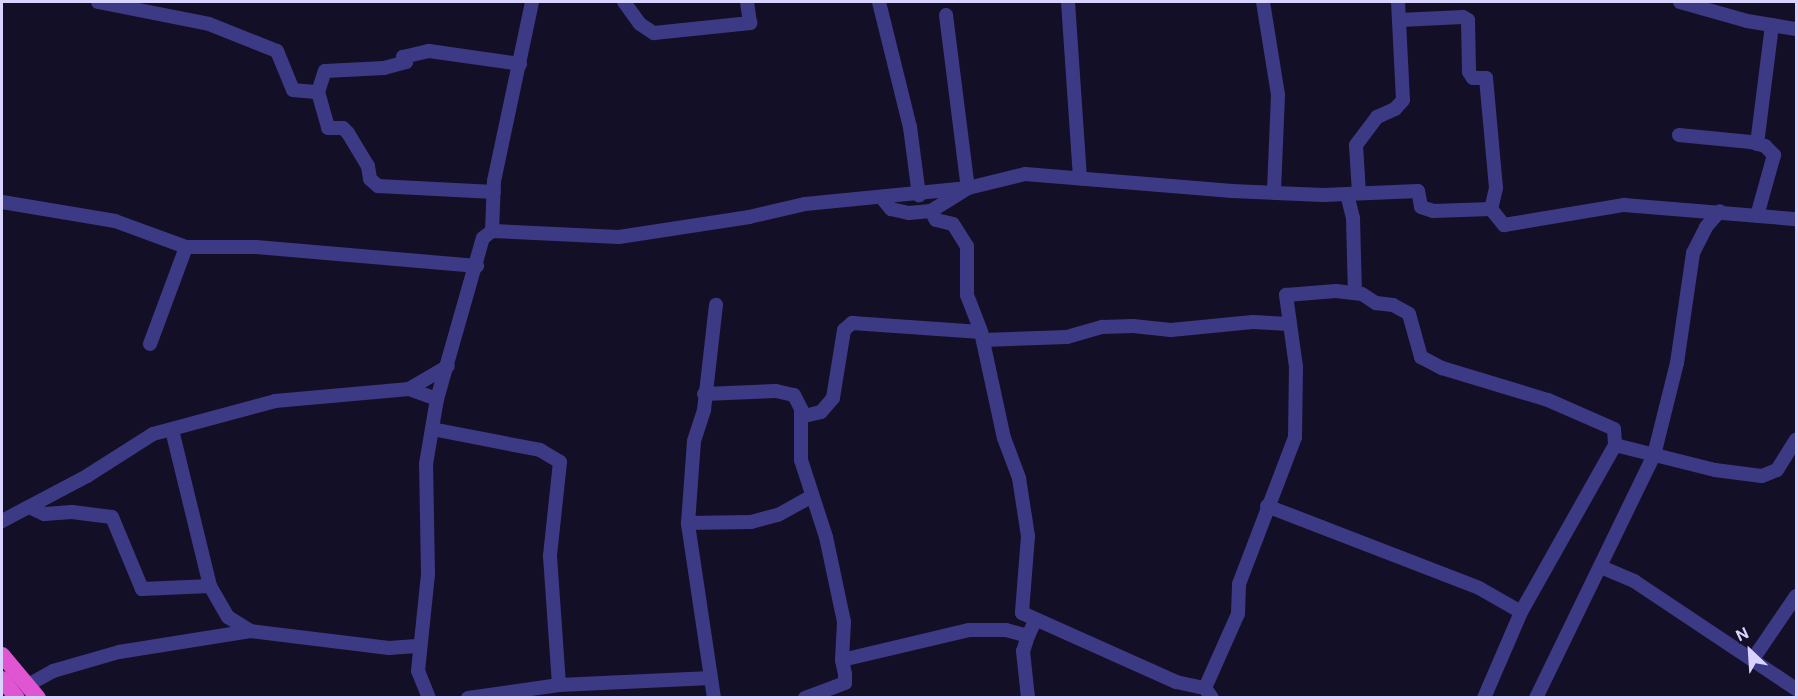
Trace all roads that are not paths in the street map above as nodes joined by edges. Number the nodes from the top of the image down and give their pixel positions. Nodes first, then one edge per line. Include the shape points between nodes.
1 (98, 2) edge
2 (532, 2) edge
3 (624, 2) edge
4 (747, 2) edge
5 (879, 2) edge
6 (1068, 2) edge
7 (1263, 2) edge
8 (1398, 2) edge
9 (1680, 2) edge
10 (946, 15) dead end
11 (1400, 20) junction
12 (1772, 25) junction
13 (1797, 29) edge
14 (520, 64) junction
15 (318, 92) junction
16 (1679, 135) dead end
17 (1756, 144) junction
18 (1080, 178) junction
19 (968, 188) junction
20 (1274, 191) junction
21 (494, 192) junction
22 (1353, 194) junction
23 (919, 195) junction
24 (881, 197) junction
25 (2, 202) edge
26 (1491, 209) junction
27 (931, 211) junction
28 (1720, 211) junction
29 (1757, 216) junction
30 (1797, 219) edge
31 (492, 231) junction
32 (186, 247) junction
33 (477, 266) junction
34 (1355, 293) junction
35 (716, 304) dead end
36 (1290, 324) junction
37 (982, 336) junction
38 (150, 344) dead end
39 (448, 366) junction
40 (409, 389) junction
41 (704, 394) junction
42 (437, 399) junction
43 (804, 416) junction
44 (432, 429) junction
45 (172, 430) junction
46 (1797, 439) edge
47 (1616, 445) junction
48 (1654, 455) junction
49 (1793, 455) edge
50 (813, 496) junction
51 (1267, 506) junction
52 (29, 507) junction
53 (2, 521) edge
54 (688, 523) junction
55 (1601, 567) junction
56 (210, 586) junction
57 (1797, 596) edge
58 (1521, 612) junction
59 (1022, 613) junction
60 (1035, 621) junction
61 (1006, 630) junction
62 (250, 632) junction
63 (1028, 636) junction
64 (420, 646) junction
65 (2, 655) edge
66 (1753, 659) junction
67 (842, 660) junction
68 (711, 678) junction
69 (2, 679) edge
70 (560, 684) junction
71 (1797, 690) edge
72 (28, 693) edge
73 (1208, 693) edge
74 (429, 698) edge
75 (468, 698) edge
76 (714, 698) edge
77 (805, 698) edge
78 (1028, 698) edge
79 (1484, 698) edge
80 (1536, 698) edge

1 - 15 street via 209,24 254,40 277,51 293,90
2 - 14 street
3 - 4 street via 640,24 654,33 750,23
5 - 23 street via 909,127
6 - 18 street
7 - 20 street via 1278,95
8 - 11 street
9 - 12 street
10 - 19 street
11 - 22 street via 1402,100 1395,109 1377,117 1356,145
11 - 26 street via 1468,20 1468,72 1473,78 1486,78 1496,188
12 - 13 street
12 - 17 street
14 - 15 street via 429,51 403,57 406,62 384,68 325,71
14 - 21 street
15 - 21 street via 328,128 343,128 348,133 368,166 369,179 378,186
16 - 17 street
17 - 29 street via 1774,154
18 - 19 street via 1024,174
18 - 20 street
19 - 23 street
19 - 27 street
20 - 22 street
21 - 31 street
22 - 26 street via 1418,191 1421,207 1432,211
22 - 34 street
23 - 24 street
24 - 27 street via 891,209 909,213
24 - 31 street via 805,204 749,217 619,237
25 - 32 street via 115,221
26 - 28 street via 1504,225 1624,205
27 - 37 street via 936,220 953,224 964,237 967,295
28 - 29 street
28 - 48 street via 1706,227 1693,254 1677,363
29 - 30 street
31 - 33 street via 483,238
32 - 33 street via 256,247
32 - 38 street
33 - 39 street
34 - 36 street via 1286,296
34 - 47 street via 1409,314 1421,357 1442,368 1548,400 1614,429
35 - 41 street
36 - 37 street via 1253,322 1171,330 1113,327 1067,337
36 - 51 street via 1298,405 1295,437
37 - 43 street via 852,323 844,330 834,398 821,411
37 - 59 street via 1004,438 1019,478 1028,536
39 - 40 street
39 - 42 street
40 - 42 street
40 - 45 street via 275,401
41 - 43 street via 783,392 794,395
41 - 54 street via 694,441
42 - 44 street
43 - 50 street via 801,460
44 - 64 street via 426,464 428,575
44 - 70 street via 540,450 560,462 550,556
45 - 52 street via 132,445
45 - 56 street
46 - 49 street
47 - 48 street
47 - 58 street
48 - 49 street via 1740,475 1762,476 1777,470
48 - 55 street
50 - 54 street via 778,515 751,522
50 - 67 street via 844,622
51 - 58 street via 1479,588
51 - 73 street via 1239,584 1238,614
52 - 53 street
52 - 56 street via 44,514 72,512 112,517 142,588
54 - 68 street
55 - 66 street via 1634,581
55 - 80 street
56 - 62 street via 228,617
57 - 66 street
58 - 79 street
59 - 60 street
59 - 61 street
60 - 63 street
60 - 73 street
61 - 63 street
61 - 67 street via 969,630
62 - 64 street via 389,648
62 - 72 street via 119,652 53,671
63 - 78 street via 1023,651
64 - 74 street via 418,671
65 - 72 highway
66 - 71 street
67 - 77 street via 845,683
68 - 70 street
68 - 76 street
69 - 72 highway
70 - 75 street

